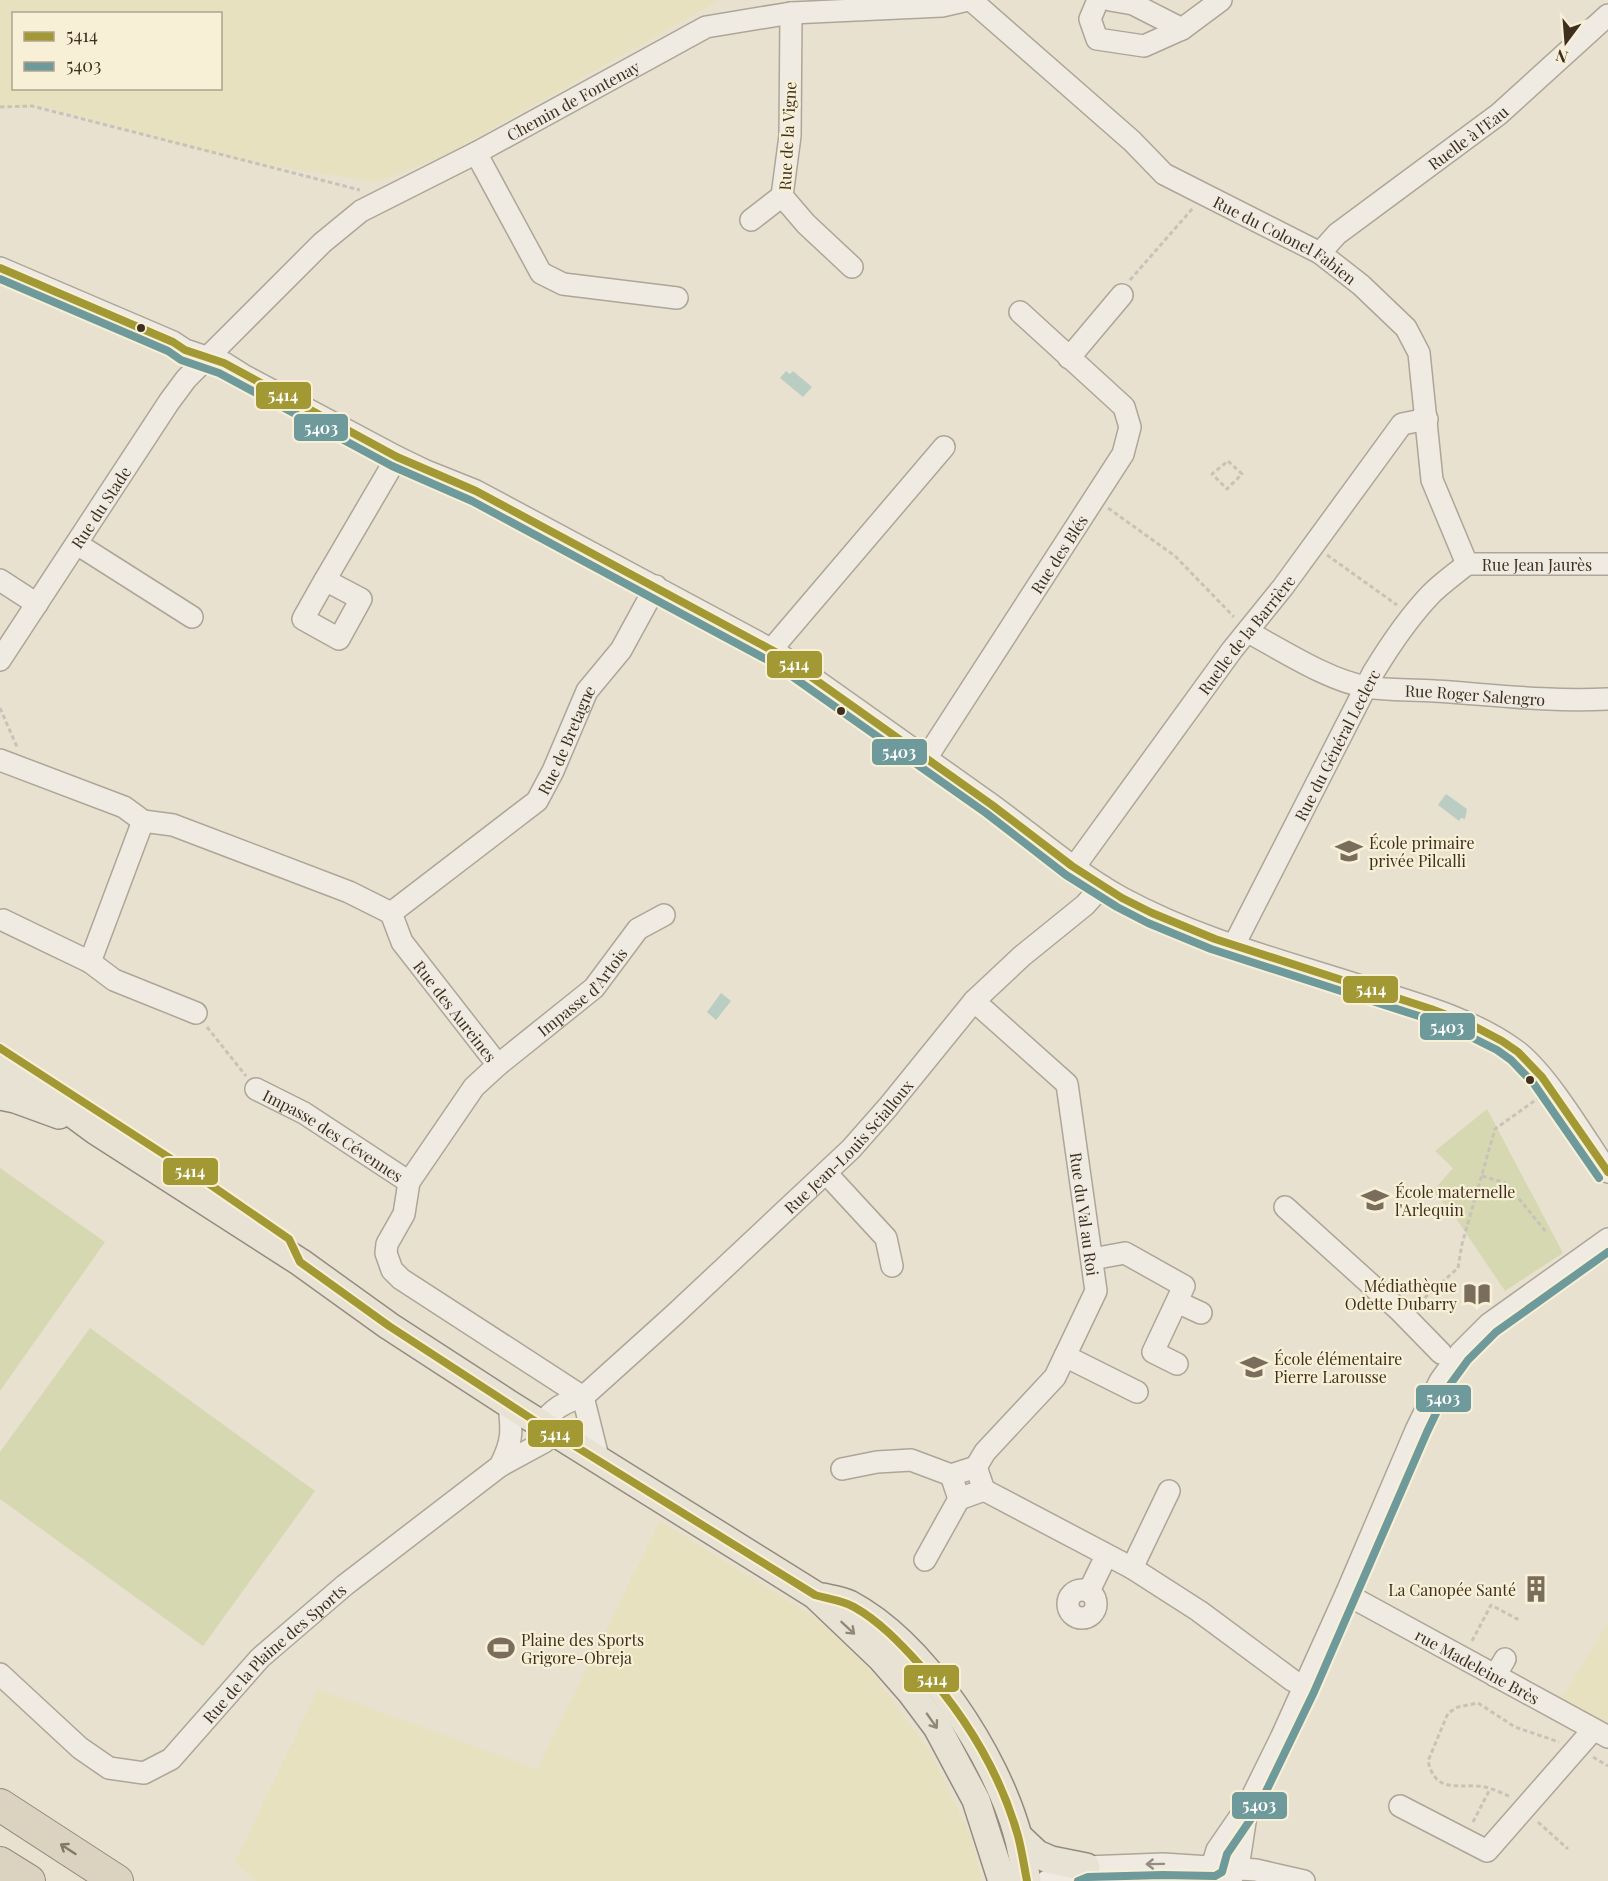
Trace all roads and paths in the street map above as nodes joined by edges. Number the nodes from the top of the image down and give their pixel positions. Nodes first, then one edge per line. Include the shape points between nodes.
1 (970, 0) edge
2 (1098, 0) edge
3 (1110, 0) edge
4 (1221, 0) edge
5 (791, 12) junction
6 (1608, 15) edge
7 (1182, 29) junction
8 (0, 107) edge
9 (476, 153) junction
10 (1204, 195) junction
11 (782, 196) junction
12 (386, 197) junction
13 (751, 220) dead end
14 (1320, 253) junction
15 (852, 267) dead end
16 (0, 268) edge
17 (1122, 295) joint
18 (677, 298) dead end
19 (1020, 312) dead end
20 (207, 357) junction
21 (1070, 358) junction
22 (1427, 419) junction
23 (944, 447) dead end
24 (398, 457) junction
25 (1227, 489) joint
26 (1095, 499) junction
27 (77, 544) junction
28 (1313, 546) junction
29 (1467, 564) junction
30 (1608, 564) edge
31 (325, 579) dead end
32 (0, 580) edge
33 (656, 586) junction
34 (37, 604) junction
35 (1412, 616) junction
36 (192, 617) dead end
37 (1248, 632) junction
38 (771, 650) junction
39 (0, 660) edge
40 (1367, 687) junction
41 (1608, 699) edge
42 (0, 708) edge
43 (927, 758) junction
44 (8, 763) edge
45 (143, 821) junction
46 (1075, 866) junction
47 (1102, 886) junction
48 (391, 913) junction
49 (664, 915) dead end
50 (3, 920) dead end
51 (1234, 945) junction
52 (90, 962) junction
53 (974, 1001) junction
54 (196, 1013) joint
55 (0, 1048) edge
56 (498, 1065) junction
57 (0, 1067) edge
58 (256, 1089) joint
59 (1551, 1089) junction
60 (0, 1096) edge
61 (96, 1131) junction
62 (1608, 1172) edge
63 (826, 1173) junction
64 (1482, 1176) junction
65 (409, 1182) junction
66 (1284, 1207) dead end
67 (1547, 1233) dead end
68 (1608, 1239) edge
69 (1092, 1259) junction
70 (300, 1262) junction
71 (892, 1266) dead end
72 (1177, 1302) junction
73 (1201, 1313) dead end
74 (1405, 1316) junction
75 (1489, 1324) junction
76 (1441, 1353) junction
77 (1065, 1356) junction
78 (1177, 1364) dead end
79 (1137, 1392) dead end
80 (1433, 1393) junction
81 (583, 1397) junction
82 (509, 1404) junction
83 (547, 1428) junction
84 (599, 1461) junction
85 (500, 1466) junction
86 (976, 1467) junction
87 (842, 1469) dead end
88 (951, 1475) junction
89 (984, 1490) junction
90 (1169, 1491) dead end
91 (959, 1499) junction
92 (1106, 1556) junction
93 (925, 1560) dead end
94 (1132, 1568) junction
95 (1089, 1591) dead end
96 (1346, 1594) junction
97 (815, 1595) junction
98 (1519, 1616) dead end
99 (1464, 1659) junction
100 (0, 1674) edge
101 (1305, 1687) junction
102 (1601, 1733) edge
103 (1576, 1750) junction
104 (1608, 1766) edge
105 (1490, 1789) junction
106 (0, 1805) edge
107 (1248, 1805) junction
108 (1400, 1806) dead end
109 (1524, 1810) junction
110 (1018, 1836) junction
111 (1465, 1839) junction
112 (1568, 1849) dead end
113 (0, 1863) edge
114 (1086, 1867) junction
115 (1213, 1874) edge
116 (1234, 1875) edge
117 (29, 1881) edge
118 (117, 1881) edge
119 (1002, 1881) edge
120 (1027, 1881) edge
121 (1047, 1881) edge
122 (1304, 1881) edge

1 - 5 street, Chemin de Fontenay via 942,6
1 - 10 street, Rue du Colonel Fabien via 1132,141 1164,174
2 - 7 street via 1090,19 1097,39 1144,46
3 - 7 street via 1133,4
4 - 7 street
5 - 9 street, Chemin de Fontenay via 706,27
5 - 11 street, Rue de la Vigne via 790,136
6 - 14 street, Ruelle à l'Eau via 1499,114 1337,234
8 - 12 path via 32,106
9 - 12 street, Chemin de Fontenay
9 - 18 street via 541,273 563,284
10 - 14 street, Rue du Colonel Fabien
10 - 17 path
11 - 13 street
11 - 15 street, Rue de la Vigne
12 - 20 street, Chemin de Fontenay via 361,211 322,243
14 - 22 street, Rue du Colonel Fabien via 1406,328 1419,353
16 - 20 street
17 - 21 street
19 - 21 street, Rue des Blés
20 - 24 street
20 - 27 street, Rue du Stade via 169,402
21 - 26 street, Rue des Blés via 1124,407 1130,427 1123,454
22 - 28 street, Ruelle de la Barrière via 1402,424
22 - 29 street, Rue du Colonel Fabien via 1432,480
23 - 38 street
24 - 31 street
24 - 33 street via 476,490
25 - 25 path via 1242,474 1228,461 1212,474
26 - 37 path via 1175,556
26 - 43 street, Rue des Blés
27 - 34 street, Rue du Stade
27 - 36 street
28 - 35 path
28 - 37 street, Ruelle de la Barrière
29 - 30 street, Rue Jean Jaurès
29 - 35 street, Rue du Général Leclerc
32 - 34 street
33 - 38 street
33 - 48 street, Rue de Bretagne via 621,650 587,691 537,801
34 - 39 street, Rue du Stade
35 - 40 street, Rue du Général Leclerc
37 - 40 street, Rue Roger Salengro via 1333,676
37 - 46 street, Ruelle de la Barrière
38 - 43 street
40 - 41 street, Rue Roger Salengro via 1515,699
40 - 51 street, Rue du Général Leclerc
42 - 44 path via 18,748
43 - 46 street
44 - 45 street via 123,807
45 - 48 street via 173,825 349,892
45 - 52 street
46 - 47 street
47 - 51 street via 1181,927
47 - 53 street, Rue Jean-Louis Scialloux via 1085,906
48 - 56 street, Rue des Aureines via 402,942
49 - 56 street, Impasse d'Artois via 638,930 594,988
50 - 52 street
51 - 59 street via 1416,1004 1487,1032 1519,1053
52 - 54 street via 114,980
53 - 63 street, Rue Jean-Louis Scialloux via 870,1130
53 - 69 street, Rue du Val au Roi via 1066,1084
54 - 58 path
55 - 70 main road via 289,1239
56 - 65 street, Rue des Aureines via 474,1087
57 - 61 main road via 43,1092
58 - 65 street, Impasse des Cévennes via 304,1113
59 - 62 street
59 - 64 path via 1495,1129
60 - 61 main road
61 - 70 main road
63 - 71 street via 886,1238
63 - 81 street, Rue Jean-Louis Scialloux
64 - 67 path via 1506,1183
64 - 74 path via 1458,1268
65 - 81 street, Rue des Aureines via 404,1214 387,1244 392,1270
66 - 74 street
68 - 75 street
69 - 72 street via 1125,1253 1184,1286
69 - 77 street, Rue du Val au Roi via 1096,1291
70 - 82 main road
72 - 73 street
72 - 78 street via 1153,1352
74 - 76 street
75 - 76 street via 1462,1332
75 - 80 street via 1450,1366
76 - 80 street via 1426,1377
77 - 79 street
77 - 86 street, Rue du Val au Roi via 1055,1377 985,1452
80 - 96 street
81 - 83 street, Rue Jean-Louis Scialloux via 552,1410
81 - 84 street
82 - 83 main road
82 - 85 street via 510,1448
83 - 84 main road
83 - 85 street via 544,1442
84 - 97 main road
85 - 100 street, Rue de la Plaine des Sports via 345,1585 260,1658 171,1759 144,1773 110,1768 80,1748
86 - 88 street
86 - 89 street
87 - 88 street via 911,1460
88 - 91 street
89 - 91 street
89 - 92 street
90 - 94 street
91 - 93 street
92 - 94 street
92 - 95 street
94 - 101 street
96 - 99 street, rue Madeleine Brès
96 - 101 street
97 - 110 main road via 847,1603 875,1622 928,1673 960,1713 985,1755
97 -> 119 main road via 882,1659 937,1727 976,1800
98 - 99 path via 1518,1620 1491,1605
99 - 102 street, rue Madeleine Brès via 1500,1667
101 - 107 street
102 - 103 street
103 - 104 path
103 - 105 path via 1515,1727 1478,1703 1458,1707 1445,1719 1428,1761 1430,1770 1446,1785
103 - 109 street
105 - 109 path via 1513,1797
105 - 111 path
118 -> 106 highway
107 - 115 street via 1222,1840
107 - 116 street
108 - 111 street
109 - 111 street via 1487,1851
109 - 112 path
110 - 114 main road via 1037,1854
110 - 120 main road
113 - 117 highway
115 -> 114 street via 1163,1864
114 - 121 street
115 - 116 street
116 - 122 street via 1278,1874

